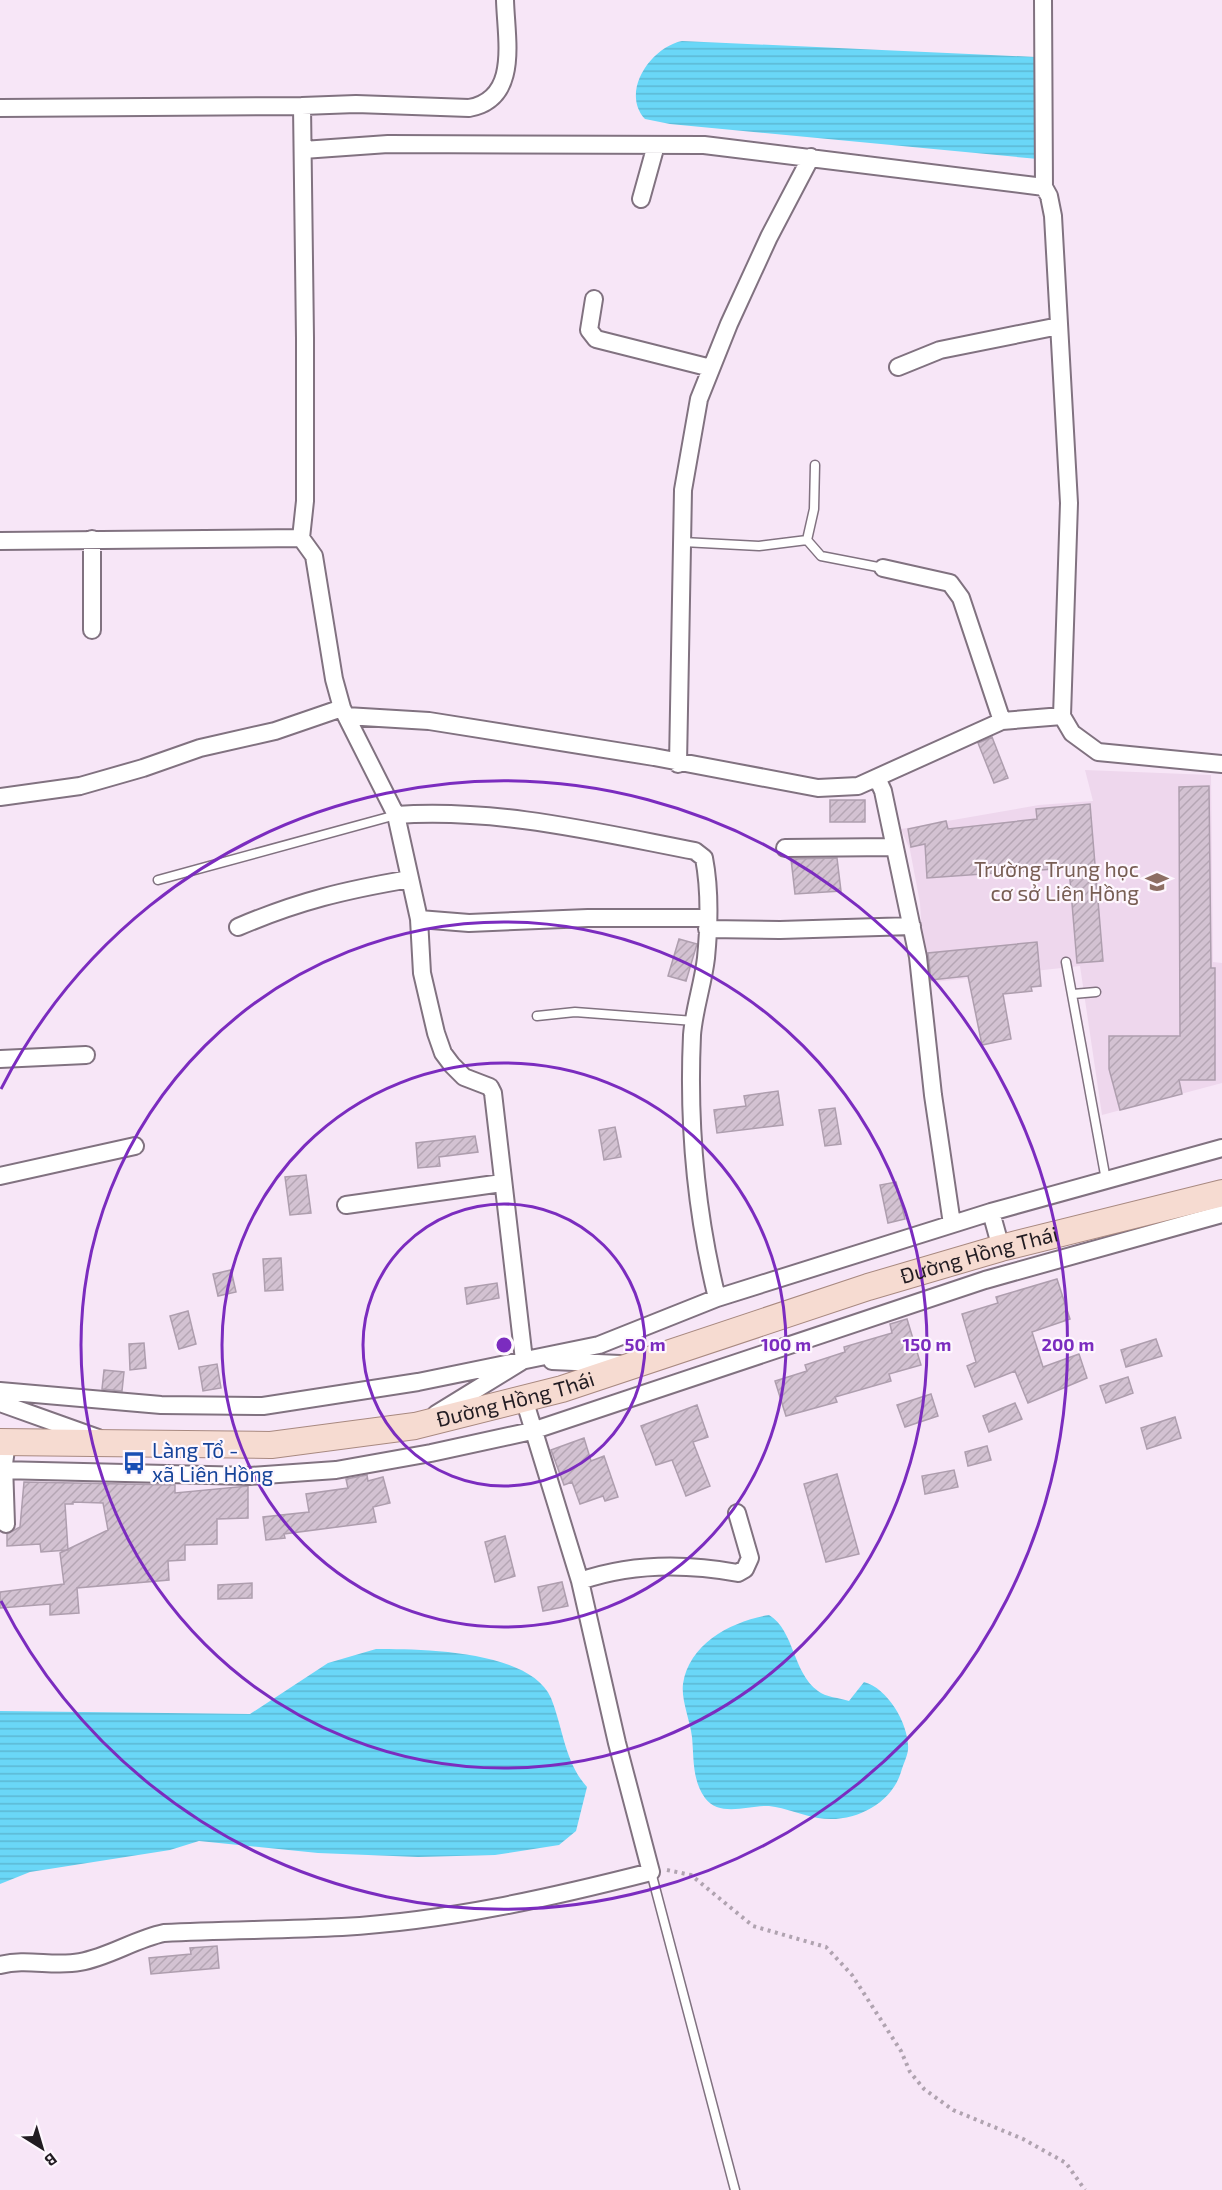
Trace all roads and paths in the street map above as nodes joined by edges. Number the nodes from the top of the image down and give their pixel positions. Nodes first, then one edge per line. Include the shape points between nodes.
1 (505, 0) edge
2 (1042, 0) edge
3 (302, 106) junction
4 (0, 108) edge
5 (656, 145) junction
6 (303, 150) junction
7 (811, 157) junction
8 (1044, 187) junction
9 (641, 200) dead end
10 (594, 299) dead end
11 (1059, 326) junction
12 (898, 367) dead end
13 (711, 368) junction
14 (815, 465) dead end
15 (302, 538) junction
16 (92, 539) junction
17 (807, 540) junction
18 (0, 541) edge
19 (683, 542) junction
20 (883, 568) joint
21 (92, 630) dead end
22 (344, 712) junction
23 (1062, 716) junction
24 (1002, 721) junction
25 (678, 764) junction
26 (1222, 764) edge
27 (877, 778) junction
28 (0, 797) edge
29 (396, 815) junction
30 (894, 847) junction
31 (785, 848) dead end
32 (410, 879) junction
33 (158, 880) dead end
34 (419, 919) junction
35 (707, 923) junction
36 (912, 926) junction
37 (238, 927) dead end
38 (1066, 962) dead end
39 (1096, 992) dead end
40 (1073, 994) junction
41 (537, 1016) dead end
42 (694, 1021) junction
43 (86, 1055) dead end
44 (0, 1059) edge
45 (135, 1146) dead end
46 (1222, 1148) edge
47 (0, 1176) edge
48 (1106, 1180) junction
49 (502, 1183) junction
50 (1222, 1193) edge
51 (346, 1205) dead end
52 (991, 1212) junction
53 (1222, 1214) edge
54 (952, 1224) junction
55 (1001, 1248) junction
56 (717, 1298) junction
57 (524, 1360) junction
58 (642, 1365) junction
59 (0, 1391) edge
60 (524, 1399) junction
61 (0, 1402) edge
62 (415, 1426) junction
63 (532, 1431) junction
64 (118, 1445) junction
65 (3, 1457) edge
66 (737, 1513) dead end
67 (6, 1524) dead end
68 (579, 1581) junction
69 (651, 1872) junction
70 (0, 1965) edge
71 (735, 2190) edge
72 (1085, 2190) edge

1 - 3 street via 506,77 500,91 483,106
2 - 8 street
3 - 4 street
3 - 6 street
5 - 6 street via 388,144
5 - 7 street via 704,145
5 - 9 street
6 - 15 street
7 - 8 street
7 - 13 street via 769,237
8 - 11 street via 1053,216
10 - 13 street via 589,330 596,339
11 - 12 street via 940,350
11 - 23 street via 1069,503
13 - 19 street via 699,399 683,490
14 - 17 lane via 814,509
15 - 16 street
15 - 22 street via 314,556 334,679
16 - 18 street
16 - 21 street
17 - 19 lane via 759,546
17 - 20 lane via 820,556
19 - 25 street
20 - 24 street via 950,583 961,598
22 - 25 street via 429,721
22 - 28 street via 200,748 80,786
22 - 29 street
23 - 24 street
23 - 26 street via 1072,733 1098,752
24 - 27 street
25 - 27 street via 818,788 858,786
27 - 30 street
29 - 32 street
29 - 33 lane
29 - 35 street via 475,813 695,850 704,858
30 - 31 street
30 - 36 street
32 - 34 street
32 - 37 street via 298,902
34 - 35 street via 469,923 588,918
34 - 49 street via 423,973 443,1053 464,1077 490,1087 493,1093
35 - 36 street via 780,930
35 - 42 street via 706,959
36 - 54 street
38 - 40 lane
39 - 40 lane
40 - 48 lane
41 - 42 lane via 575,1012
42 - 56 street via 690,1094 696,1176 706,1253
43 - 44 street
45 - 47 street
46 - 48 street
48 - 52 street
49 - 51 street
49 - 57 street
50 - 55 main road, Đường Hồng Thái
52 - 54 street
52 - 55 street
53 - 63 street via 985,1280
54 - 56 street
55 - 58 main road, Đường Hồng Thái via 868,1287
56 - 57 street via 599,1345
57 - 58 street
57 - 59 street via 418,1382 262,1406 161,1405
57 - 62 street
58 - 60 main road, Đường Hồng Thái
60 - 62 main road, Đường Hồng Thái
60 - 63 street
61 - 64 street
62 - 64 main road, Đường Hồng Thái via 271,1445
63 - 65 street via 336,1470 250,1476
63 - 68 street
64 - 65 main road, Đường Hồng Thái
65 - 67 street
66 - 68 street via 750,1558 738,1573 676,1565 618,1570
68 - 69 street
69 - 70 street via 483,1911 342,1927 164,1933 146,1936 79,1963
69 - 71 lane
69 - 72 path via 668,1869 691,1875 753,1926 826,1947 852,1975 924,2089 953,2110 1023,2139 1066,2163

